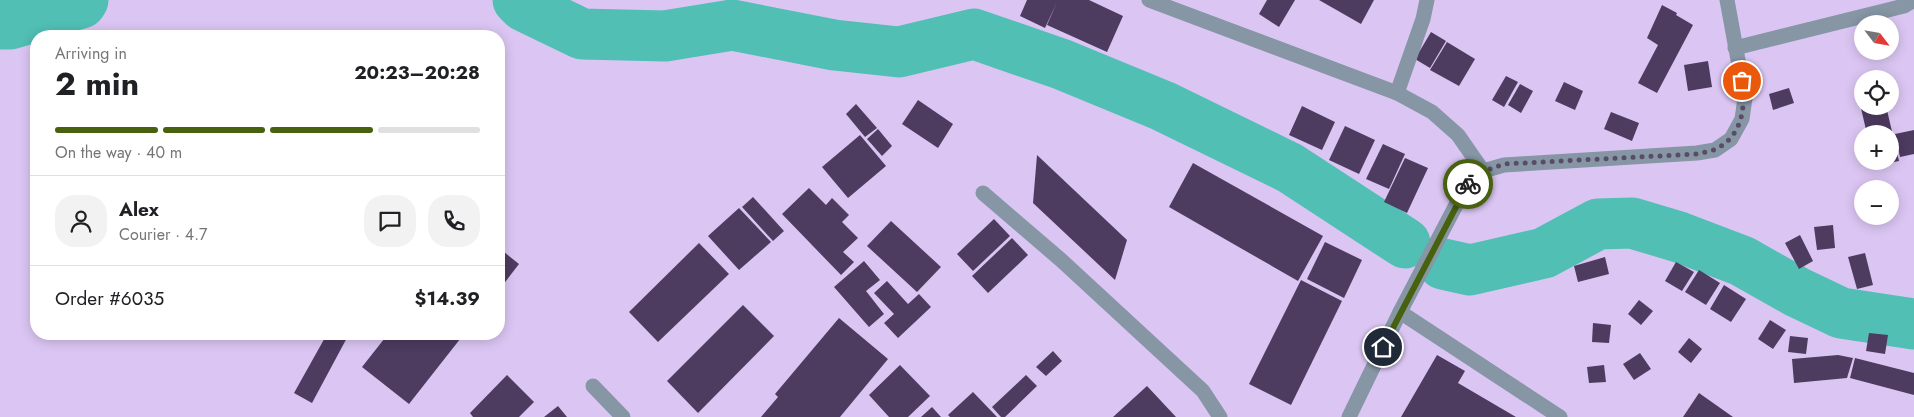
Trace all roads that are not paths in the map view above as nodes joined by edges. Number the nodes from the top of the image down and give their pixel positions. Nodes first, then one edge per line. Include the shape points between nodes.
1 (1149, 0) edge
2 (1427, 0) edge
3 (1727, 0) edge
4 (1914, 0) edge
5 (1735, 48) junction
6 (1397, 93) junction
7 (1484, 171) junction
8 (983, 192) dead end
9 (1400, 312) junction
10 (593, 386) dead end
11 (623, 417) edge
12 (1220, 417) edge
13 (1349, 417) edge
14 (1560, 417) edge

1 - 6 street
2 - 6 street
3 - 5 street
4 - 5 street via 1904,6
5 - 7 street via 1745,98 1742,119 1731,139 1715,150 1696,154 1504,164
6 - 7 street via 1432,112 1452,129
7 - 9 street via 1466,186
8 - 12 street via 1203,391
9 - 13 street
9 - 14 street
10 - 11 street

